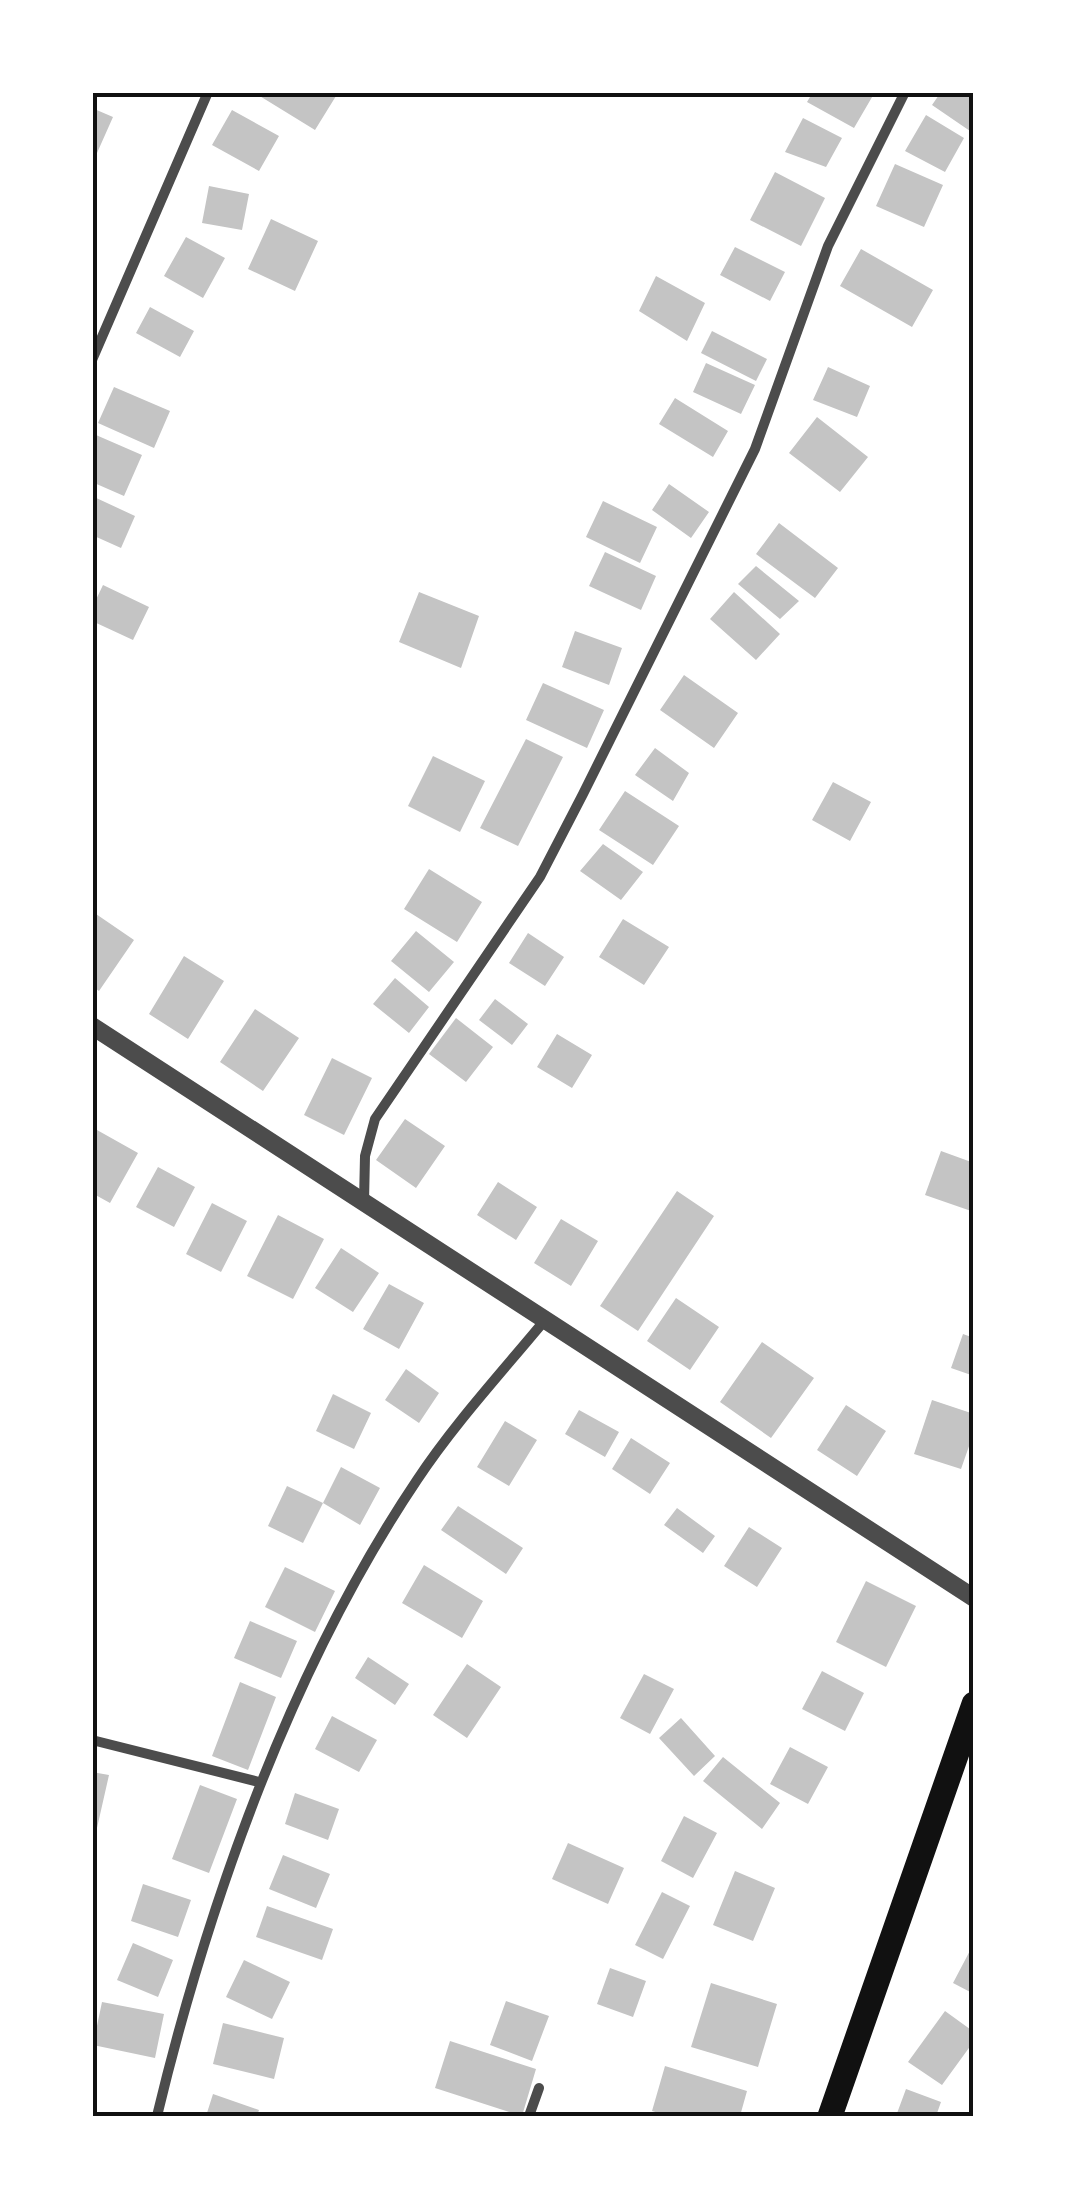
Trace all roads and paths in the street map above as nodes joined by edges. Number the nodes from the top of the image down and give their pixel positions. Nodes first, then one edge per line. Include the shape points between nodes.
1 (208, 92) edge
2 (905, 92) edge
3 (92, 360) edge
4 (92, 1026) edge
5 (364, 1203) junction
6 (545, 1320) junction
7 (974, 1598) edge
8 (974, 1704) edge
9 (92, 1740) edge
10 (259, 1782) junction
11 (539, 2088) dead end
12 (157, 2116) edge
13 (529, 2116) edge
14 (830, 2116) edge

1 - 3 street
2 - 5 street via 828,246 756,449 584,794 540,876 375,1119 365,1156
4 - 5 street
5 - 6 street
6 - 7 street
6 - 10 street via 417,1478 340,1611
8 - 14 main road
9 - 10 street
10 - 12 street
11 - 13 street

